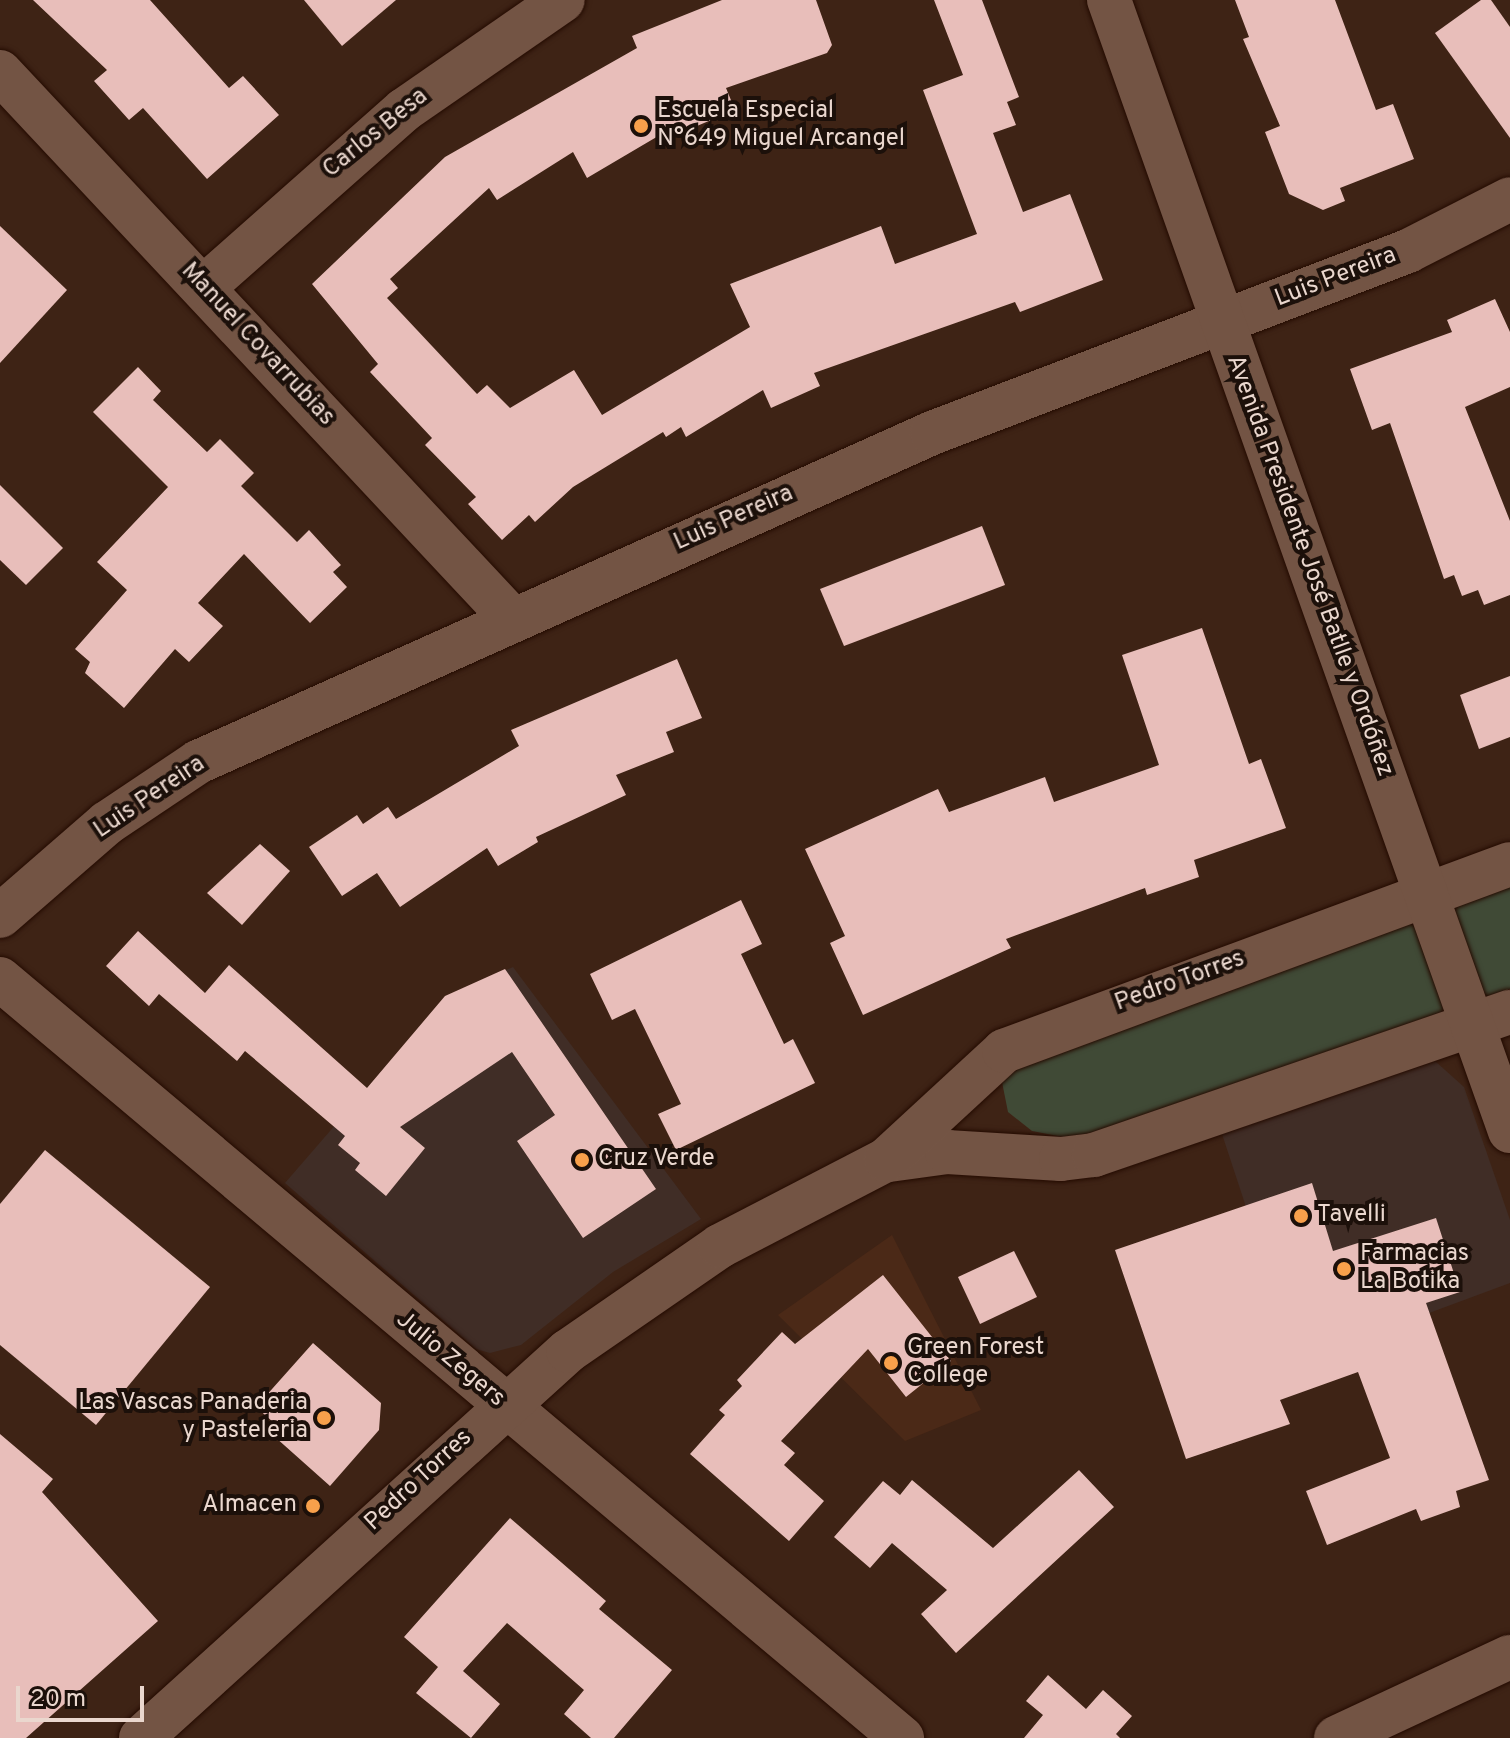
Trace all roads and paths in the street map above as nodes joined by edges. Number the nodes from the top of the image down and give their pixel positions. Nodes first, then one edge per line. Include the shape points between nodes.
1 (563, 0) edge
2 (1109, 0) edge
3 (0, 72) edge
4 (1510, 199) edge
5 (204, 287) junction
6 (1219, 323) junction
7 (512, 619) junction
8 (1510, 864) edge
9 (1429, 893) junction
10 (0, 916) edge
11 (0, 979) edge
12 (1491, 1018) edge
13 (987, 1067) junction
14 (1510, 1131) edge
15 (1008, 1156) junction
16 (886, 1160) junction
17 (502, 1404) junction
18 (1510, 1657) edge
19 (141, 1738) edge
20 (902, 1738) edge
21 (1336, 1738) edge

1 - 5 street, Carlos Besa via 404,110
2 - 6 street, Avenida Presidente José Batlle y Ordóñez
3 - 5 street, Manuel Covarrubias
4 - 6 street, Luis Pereira via 1408,251
5 - 7 street, Manuel Covarrubias
6 - 7 street, Luis Pereira via 932,433
6 - 9 street, Avenida Presidente José Batlle y Ordóñez
7 - 10 street, Luis Pereira via 198,762 107,823
8 - 9 street, Pedro Torres
9 - 12 street, Avenida Presidente José Batlle y Ordóñez
9 - 13 street, Pedro Torres via 1019,1042
11 - 17 street, Julio Zegers
12 - 14 street, Avenida Presidente José Batlle y Ordóñez
12 - 15 street, Pedro Torres via 1094,1155
13 - 15 street via 978,1101 980,1119
13 - 16 street, Pedro Torres
15 - 16 street, Pedro Torres via 947,1152
16 - 17 street, Pedro Torres via 720,1246 636,1301
17 - 19 street, Pedro Torres
17 - 20 street, Julio Zegers
18 - 21 street

